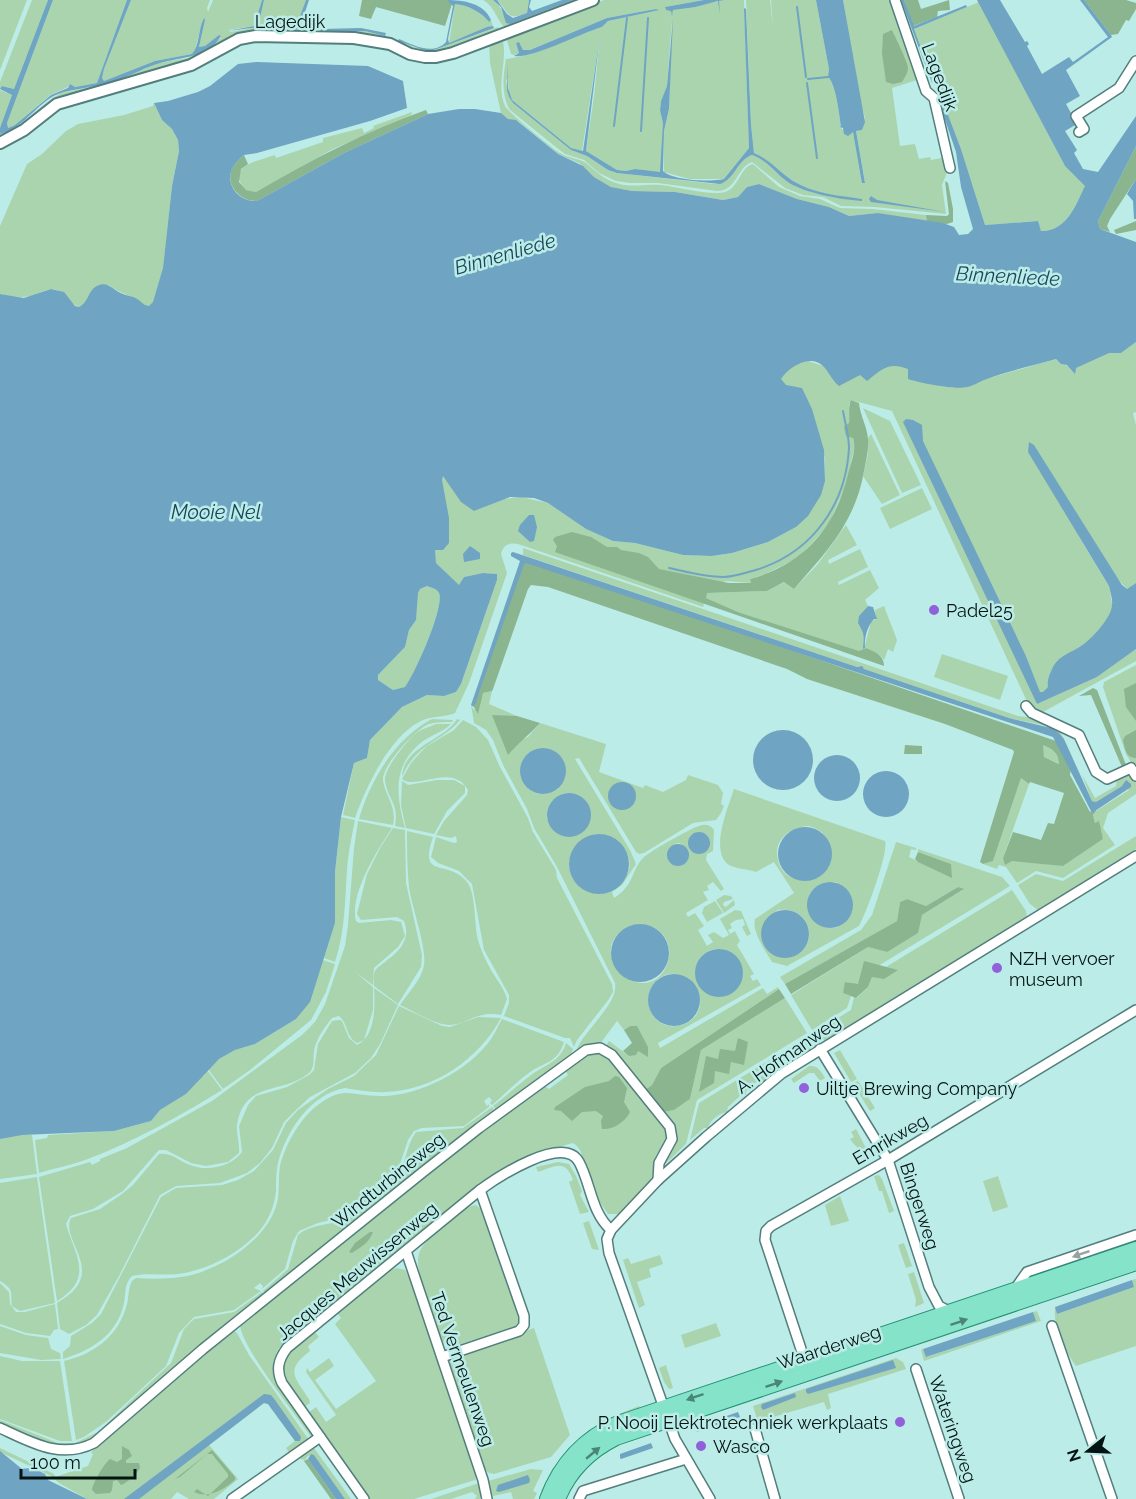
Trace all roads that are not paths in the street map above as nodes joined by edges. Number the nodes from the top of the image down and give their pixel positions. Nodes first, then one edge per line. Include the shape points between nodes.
1 (592, 0) edge
2 (894, 0) edge
3 (1136, 61) edge
4 (1079, 132) dead end
5 (0, 143) edge
6 (950, 168) dead end
7 (1026, 706) dead end
8 (1136, 776) edge
9 (1136, 856) edge
10 (1136, 1010) edge
11 (820, 1049) junction
12 (888, 1160) junction
13 (658, 1180) junction
14 (480, 1190) junction
15 (610, 1230) junction
16 (1136, 1235) edge
17 (1136, 1249) edge
18 (406, 1251) junction
19 (1136, 1263) edge
20 (1015, 1290) junction
21 (949, 1311) junction
22 (1052, 1326) dead end
23 (801, 1348) dead end
24 (442, 1357) junction
25 (916, 1369) dead end
26 (666, 1414) junction
27 (0, 1428) edge
28 (755, 1430) dead end
29 (320, 1437) junction
30 (686, 1459) junction
31 (579, 1498) edge
32 (232, 1499) edge
33 (364, 1499) edge
34 (487, 1499) edge
35 (547, 1499) edge
36 (558, 1499) edge
37 (710, 1499) edge
38 (775, 1499) edge
39 (959, 1499) edge
40 (1112, 1499) edge

1 - 5 street, Lagedijk via 436,57 354,38 238,39 191,64 57,104
2 - 6 street, Lagedijk via 926,91 934,98
3 - 4 street via 1119,88 1076,116 1084,129
7 - 8 street via 1032,713 1078,735 1096,772 1107,779 1131,768
9 - 11 street, A. Hofmanweg
10 - 12 street, Emrikweg
11 - 12 street, Bingerweg
11 - 13 street, A. Hofmanweg via 766,1085
12 - 21 street, Bingerweg via 929,1287 939,1306
12 - 23 street, Emrikweg via 766,1231 765,1240
13 - 15 street, A. Hofmanweg
13 - 27 street, Windturbineweg via 659,1163 672,1139 670,1127 612,1054 600,1048 586,1050 396,1194 179,1368 99,1440 75,1450 60,1451
14 - 15 street, Jacques Meuwissenweg via 516,1167 566,1152 581,1168 597,1211
14 - 18 street, Jacques Meuwissenweg
14 - 24 street via 524,1325 519,1331
15 - 26 street via 608,1248
16 -> 20 street, Waarderweg via 1027,1272
17 - 20 main road, Waarderweg
18 - 24 street, Ted Vermeulenweg
18 - 29 street, Jacques Meuwissenweg via 295,1341 280,1359 278,1373 282,1383
26 -> 19 main road, Waarderweg
20 - 21 main road, Waarderweg
21 -> 26 main road, Waarderweg
22 - 40 street
24 - 34 street, Ted Vermeulenweg
25 - 39 street, Wateringweg
26 - 30 street
26 - 35 main road, Waarderweg via 611,1426 590,1439 565,1465
36 -> 26 main road, Waarderweg via 571,1476 599,1447
28 - 38 street
29 - 32 street
29 - 33 street, Jacques Meuwissenweg
30 - 31 street via 583,1491
30 - 37 street

